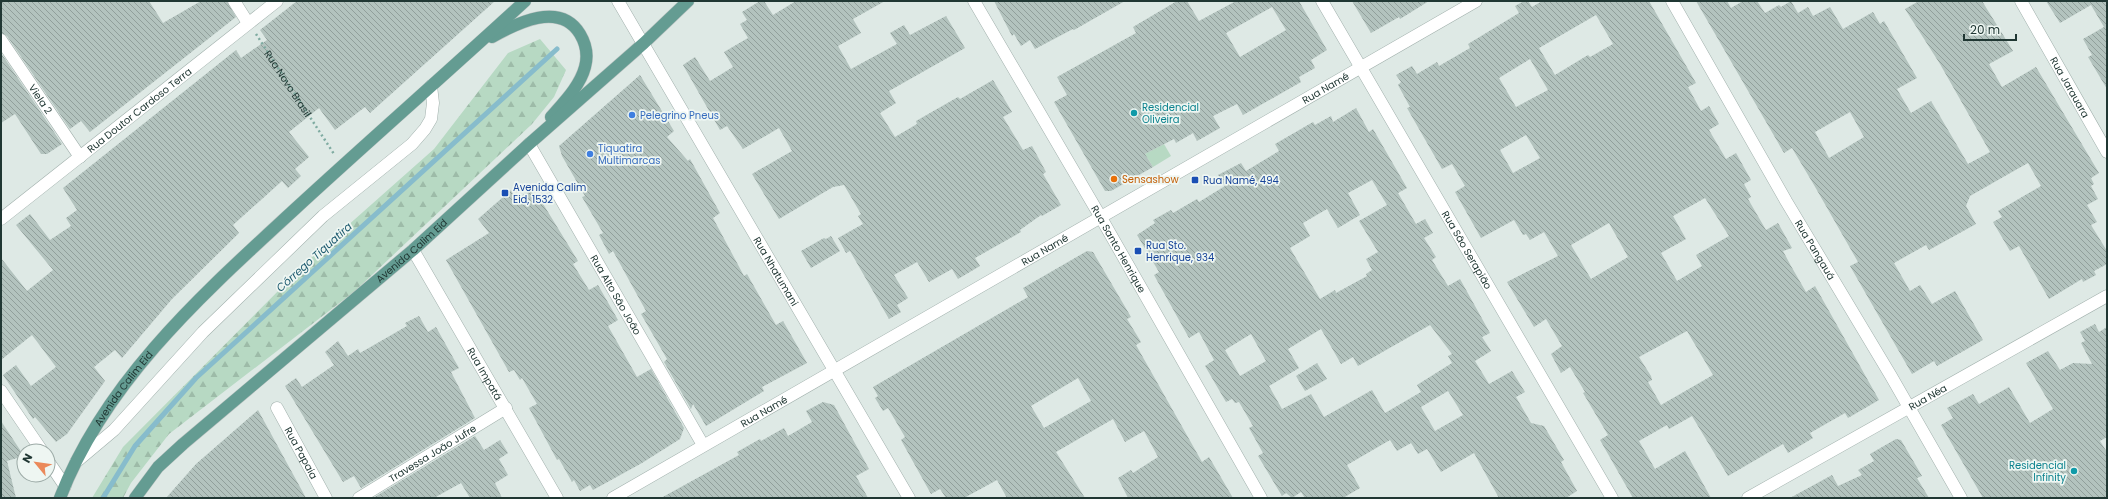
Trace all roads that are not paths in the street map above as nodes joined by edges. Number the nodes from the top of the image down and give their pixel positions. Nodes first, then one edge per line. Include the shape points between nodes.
1 (234, 1) edge
2 (277, 1) edge
3 (525, 1) edge
4 (618, 1) edge
5 (688, 1) edge
6 (974, 1) edge
7 (1322, 1) edge
8 (1476, 1) edge
9 (1672, 1) edge
10 (2020, 1) edge
11 (248, 23) junction
12 (1, 40) edge
13 (644, 43) junction
14 (476, 46) junction
15 (1360, 67) junction
16 (431, 86) junction
17 (529, 144) junction
18 (2107, 152) edge
19 (80, 157) junction
20 (1100, 216) junction
21 (1, 219) edge
22 (412, 250) junction
23 (2107, 296) edge
24 (835, 369) junction
25 (1, 391) edge
26 (1909, 407) junction
27 (276, 408) dead end
28 (506, 408) junction
29 (37, 443) edge
30 (703, 445) junction
31 (76, 462) junction
32 (56, 473) edge
33 (65, 486) junction
34 (60, 498) edge
35 (135, 498) edge
36 (326, 498) edge
37 (359, 498) edge
38 (557, 498) edge
39 (613, 498) edge
40 (909, 498) edge
41 (1261, 498) edge
42 (1612, 498) edge
43 (1748, 498) edge
44 (1961, 498) edge

1 - 11 street
2 - 11 street, Rua Doutor Cardoso Terra
3 - 14 main road, Avenida Calim Eid
4 - 13 street, Rua Nhatumani
5 - 13 main road, Avenida Calim Eid
6 - 20 street, Rua Santo Henrique
7 - 15 street, Rua São Serapião
8 - 15 street, Rua Namé
9 - 26 street, Rua Pangauá via 1782,194
10 - 18 street, Rua Jarauara
11 - 19 street, Rua Doutor Cardoso Terra
12 - 19 street, Viela 2
13 - 17 main road, Avenida Calim Eid
13 - 24 street, Rua Nhatumani
14 - 16 main road, Avenida Calim Eid
14 - 17 main road via 515,24 539,17 566,21 581,35 586,48 586,60 579,81
15 - 20 street, Rua Namé
15 - 42 street, Rua São Serapião
16 - 31 main road, Avenida Calim Eid via 232,267 168,331 98,424
16 - 31 street via 433,104 430,119 412,144 323,216 203,332 114,430
17 - 22 main road, Avenida Calim Eid
17 - 30 street, Rua Alto São João
19 - 21 street, Rua Doutor Cardoso Terra
20 - 24 street, Rua Namé
20 - 41 street, Rua Santo Henrique
22 - 28 street, Rua Impatá
22 - 35 main road, Avenida Calim Eid via 183,444 158,467
23 - 26 street, Rua Néa
24 - 30 street, Rua Namé
24 - 40 street, Rua Nhatumani
25 - 29 street
26 - 43 street, Rua Néa
26 - 44 street, Rua Pangauá
27 - 36 street, Rua Papaia
28 - 37 street, Travessa João Jufre
28 - 38 street, Rua Impatá
30 - 39 street, Rua Namé
31 - 33 main road, Avenida Calim Eid
32 - 33 street
33 - 34 main road, Avenida Calim Eid

